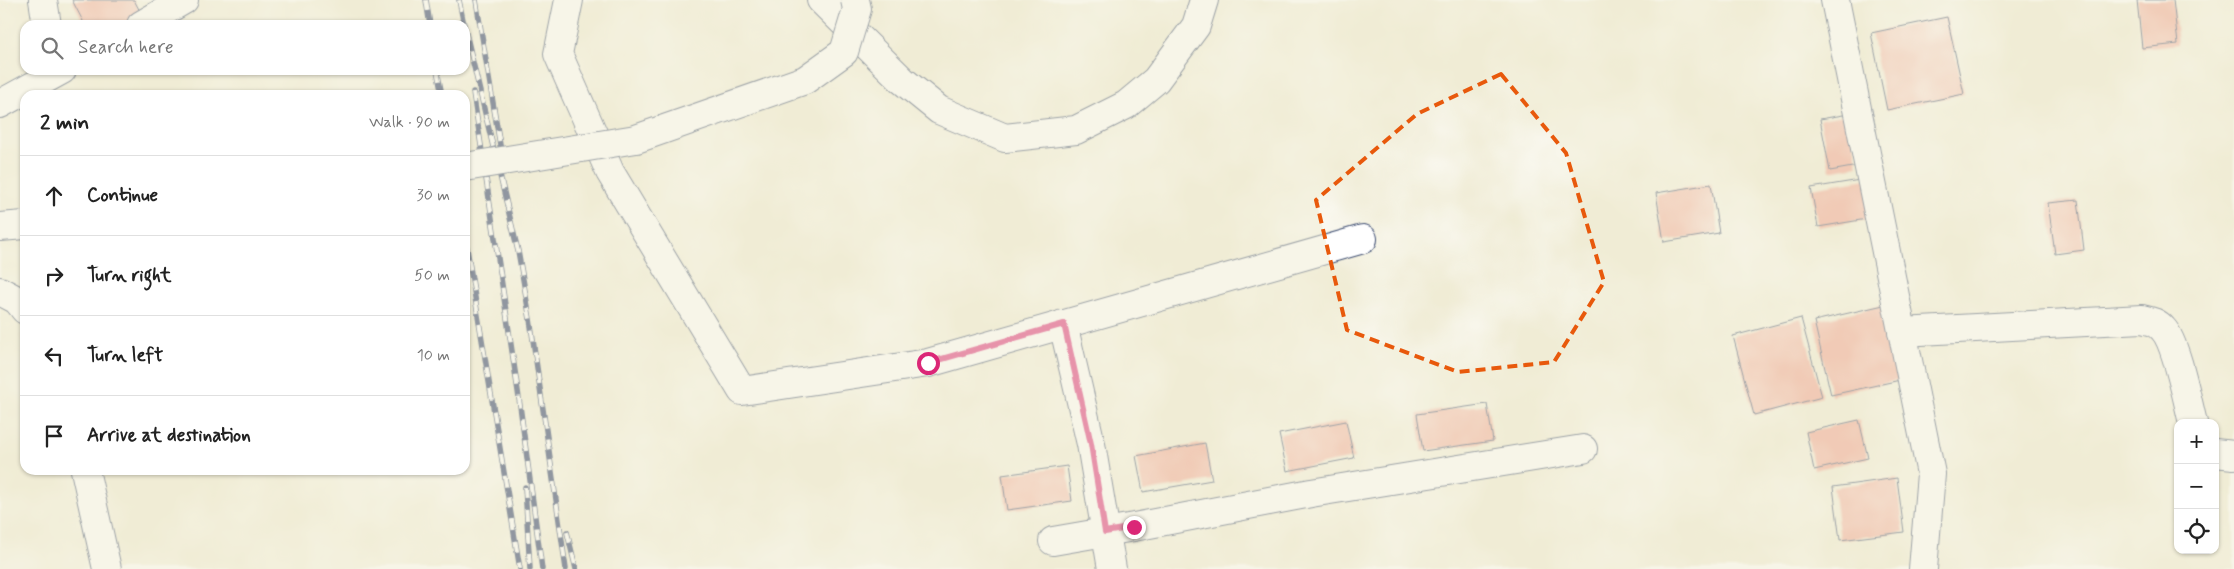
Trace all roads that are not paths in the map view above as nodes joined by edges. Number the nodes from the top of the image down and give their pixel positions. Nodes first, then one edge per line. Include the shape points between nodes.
1 (43, 0) edge
2 (184, 0) edge
3 (569, 0) edge
4 (821, 0) edge
5 (855, 0) edge
6 (1204, 0) edge
7 (1835, 0) edge
8 (47, 20) edge
9 (150, 20) edge
10 (51, 75) edge
11 (25, 90) edge
12 (20, 93) edge
13 (0, 104) edge
14 (470, 166) edge
15 (20, 225) edge
16 (0, 227) edge
17 (1363, 240) dead end
18 (0, 291) edge
19 (20, 304) edge
20 (1064, 324) junction
21 (1902, 332) junction
22 (2193, 419) edge
23 (1583, 449) dead end
24 (2219, 453) edge
25 (2234, 455) edge
26 (86, 475) edge
27 (1105, 532) junction
28 (1053, 541) dead end
29 (107, 569) edge
30 (1112, 569) edge
31 (1923, 569) edge

1 - 8 street
2 - 9 street
3 - 20 street via 558,54 610,172 742,391 928,363
4 - 6 street via 902,80 939,110 1005,138 1076,130 1126,106 1156,80 1196,26
5 - 14 street, bridge via 857,9 844,52 805,80 636,139
7 - 21 street
10 - 11 street
12 - 13 street
15 - 16 street
17 - 20 street
18 - 19 street
20 - 27 street via 1091,444
21 - 22 street via 2142,319 2154,321 2165,330 2171,345
21 - 31 street via 1931,474
23 - 27 street via 1310,493
24 - 25 street
26 - 29 street
27 - 28 street
27 - 30 street

